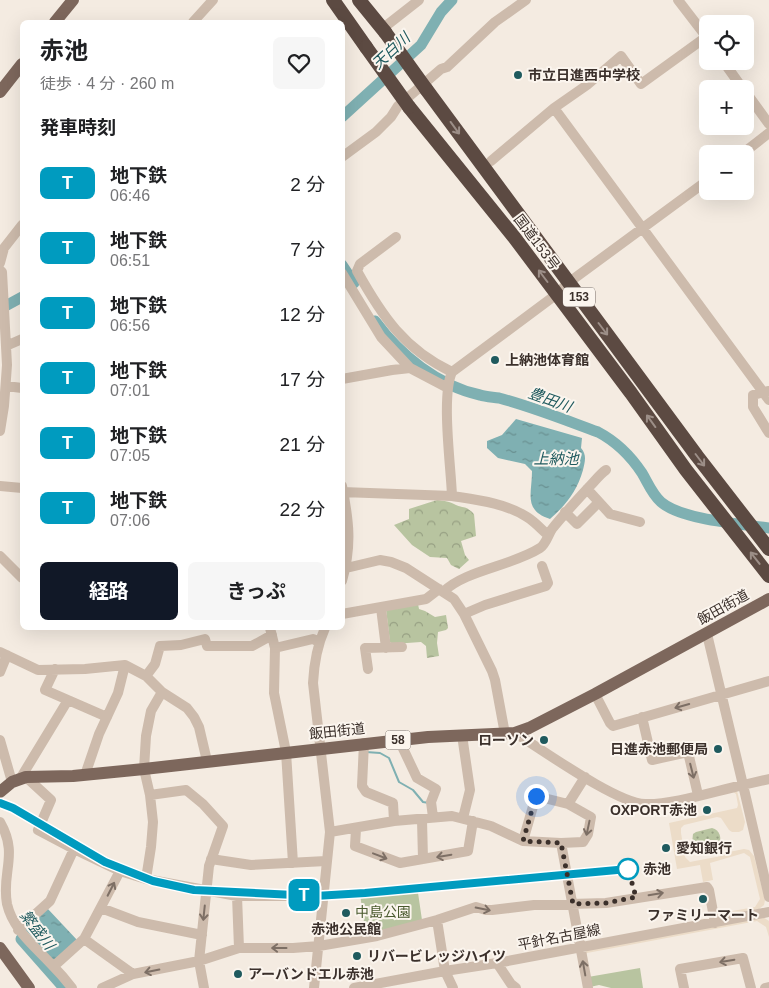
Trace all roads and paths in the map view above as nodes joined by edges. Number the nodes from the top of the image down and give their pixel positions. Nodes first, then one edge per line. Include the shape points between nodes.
1 (73, 0) edge
2 (213, 0) edge
3 (333, 0) edge
4 (359, 0) edge
5 (419, 0) edge
6 (526, 0) edge
7 (678, 0) edge
8 (57, 20) edge
9 (195, 20) edge
10 (699, 28) edge
11 (384, 30) junction
12 (699, 44) edge
13 (20, 67) edge
14 (0, 92) edge
15 (754, 104) edge
16 (554, 108) junction
17 (769, 124) edge
18 (769, 133) edge
19 (754, 145) edge
20 (345, 155) edge
21 (491, 161) dead end
22 (699, 187) edge
23 (20, 227) edge
24 (642, 229) junction
25 (396, 237) dead end
26 (0, 263) edge
27 (1, 273) edge
28 (345, 278) edge
29 (568, 283) junction
30 (556, 294) junction
31 (20, 339) edge
32 (5, 343) junction
33 (410, 368) junction
34 (345, 378) edge
35 (449, 381) junction
36 (6, 386) junction
37 (20, 388) edge
38 (767, 394) edge
39 (2, 405) edge
40 (0, 431) edge
41 (769, 433) edge
42 (606, 470) dead end
43 (0, 486) edge
44 (20, 488) edge
45 (587, 489) junction
46 (345, 490) edge
47 (452, 496) junction
48 (345, 500) edge
49 (599, 502) junction
50 (565, 512) junction
51 (640, 522) dead end
52 (548, 535) junction
53 (766, 545) edge
54 (0, 556) edge
55 (345, 563) edge
56 (542, 566) dead end
57 (345, 568) edge
58 (20, 576) edge
59 (769, 576) edge
60 (441, 591) junction
61 (769, 599) edge
62 (381, 608) junction
63 (345, 614) edge
64 (464, 614) junction
65 (324, 630) edge
66 (271, 631) edge
67 (707, 634) junction
68 (318, 642) junction
69 (402, 646) dead end
70 (275, 648) junction
71 (386, 648) junction
72 (4, 654) edge
73 (125, 665) junction
74 (55, 669) junction
75 (368, 670) dead end
76 (0, 672) edge
77 (146, 676) junction
78 (769, 684) edge
79 (162, 692) junction
80 (595, 694) junction
81 (722, 694) junction
82 (68, 700) junction
83 (107, 716) junction
84 (642, 717) junction
85 (510, 734) junction
86 (462, 735) junction
87 (0, 740) edge
88 (399, 740) junction
89 (364, 743) junction
90 (320, 748) junction
91 (286, 752) junction
92 (207, 762) junction
93 (144, 769) junction
94 (85, 775) junction
95 (585, 777) junction
96 (20, 779) junction
97 (769, 779) edge
98 (743, 785) junction
99 (0, 792) edge
100 (150, 795) junction
101 (698, 795) junction
102 (568, 804) junction
103 (433, 817) junction
104 (463, 818) junction
105 (422, 820) junction
106 (474, 821) junction
107 (0, 822) edge
108 (394, 822) junction
109 (356, 829) junction
110 (330, 832) junction
111 (523, 841) junction
112 (561, 843) junction
113 (74, 849) junction
114 (211, 859) junction
115 (422, 859) junction
116 (326, 861) junction
117 (293, 863) junction
118 (120, 871) junction
119 (146, 879) junction
120 (206, 892) junction
121 (237, 896) junction
122 (323, 896) junction
123 (769, 897) edge
124 (573, 904) junction
125 (101, 908) junction
126 (769, 912) edge
127 (437, 920) junction
128 (716, 923) junction
129 (18, 930) junction
130 (202, 935) junction
131 (84, 939) junction
132 (319, 946) junction
133 (581, 947) junction
134 (0, 948) edge
135 (240, 948) junction
136 (0, 959) edge
137 (200, 961) junction
138 (497, 963) junction
139 (54, 966) junction
140 (445, 971) junction
141 (133, 974) junction
142 (769, 987) edge
143 (21, 988) edge
144 (29, 988) edge
145 (72, 988) edge
146 (102, 988) edge
147 (204, 988) edge
148 (314, 988) edge
149 (354, 988) edge
150 (453, 988) edge
151 (516, 988) edge
152 (588, 988) edge
153 (684, 988) edge
154 (751, 988) edge
155 (765, 988) edge

1 - 8 main road
2 - 9 street
30 -> 3 highway, 国道153号 / 153, bridge via 409,107
4 - 11 highway, 国道153号 / 153
5 - 11 street
6 - 20 street via 495,22 447,67 398,106 376,132
7 - 10 street
11 -> 29 highway, 国道153号 / 153, bridge
12 - 16 street via 641,84 621,56
13 - 14 main road
15 - 17 street
16 - 21 street
16 - 24 street
18 - 19 street
22 - 24 street
23 - 26 street via 4,248
24 - 29 street
24 - 38 street
25 - 35 street via 360,264 357,270 381,312 403,338
27 - 32 street
28 - 33 street via 381,337
29 - 30 street
29 -> 53 highway, 国道153号 / 153
30 - 35 street
59 -> 30 highway, 国道153号 / 153
31 - 32 street
32 - 36 street
33 - 34 street
33 - 35 street
35 - 47 street via 447,403
36 - 37 street
36 - 39 street
38 - 41 street via 753,395 753,408
39 - 40 street
42 - 45 street
43 - 44 street
45 - 49 street
45 - 50 street
46 - 47 street
47 - 52 street via 511,509 528,517
48 - 55 street via 350,537
49 - 50 street via 577,524
49 - 51 street via 610,514
50 - 52 street
52 - 60 street via 544,545 534,551
54 - 58 street
56 - 64 street via 548,583 546,586
57 - 60 street via 380,560 390,562 406,568
60 - 62 street via 426,599
60 - 64 street via 454,599
61 - 67 main road, 飯田街道 / 58
62 - 63 street
62 - 71 street
64 - 85 street via 495,680
65 - 68 street
66 - 70 street
66 - 77 street via 252,646 206,646 205,639 160,646 155,664
67 - 80 main road, 飯田街道 / 58
67 - 81 street
68 - 70 street via 313,639
68 - 90 street via 313,682
69 - 71 street
70 - 91 street via 274,693
71 - 75 street via 365,648
72 - 74 street via 38,670
72 - 76 street
73 - 74 street
73 - 77 street
73 - 83 street via 118,693
74 - 82 street via 45,690
77 - 79 street
78 - 81 street
79 - 92 street via 187,708 194,717
79 - 93 street via 151,711
80 - 84 street via 613,726
80 - 85 main road, 飯田街道 / 58 via 529,728
81 -> 84 street
81 - 98 street
82 - 83 street
82 - 96 street
83 - 94 street
84 -> 101 street via 652,760 688,752
85 - 86 main road, 飯田街道 / 58
85 - 95 street
86 - 88 main road, 飯田街道 / 58
86 - 104 street via 470,790
87 - 96 street
88 - 89 main road, 飯田街道 / 58
88 - 103 street via 417,778 436,789 431,802
89 - 90 main road, 飯田街道 / 58
89 - 108 street via 362,786 366,792 392,803
90 - 91 main road, 飯田街道 / 58
90 - 110 street
91 - 92 main road, 飯田街道 / 58
91 - 117 street
92 - 93 main road, 飯田街道 / 58
93 - 94 main road, 飯田街道 / 58
93 - 100 street
94 - 96 main road, 飯田街道 / 58
95 - 101 street via 624,798 643,804
95 - 102 street
96 - 99 main road
96 - 113 street via 51,800 38,830
97 - 98 street
98 - 101 street
98 - 123 street
100 - 114 street via 186,790 203,804 223,826
100 - 119 street via 153,822
102 - 111 street via 536,796
102 -> 112 street via 591,817 588,834 583,842
103 - 104 street
103 - 105 street
104 - 106 street
105 - 108 street
105 - 115 street
106 - 111 street
106 -> 115 street via 468,852
107 - 129 street via 6,832 10,852 8,906
108 - 109 street
109 - 110 street
109 -> 115 street via 355,846 400,863
110 - 116 street
111 - 112 street
112 - 124 street
113 - 118 street
113 - 129 street via 50,901
114 - 117 street via 250,865
114 - 120 street
116 - 117 street
116 - 122 street
118 - 119 street
125 -> 118 street
119 - 120 street
120 - 121 street
120 -> 130 street
121 - 122 street
121 - 135 street
122 - 132 street
127 -> 124 street via 476,907 492,910
124 -> 128 street via 606,903 707,887
124 - 133 street
125 - 130 street via 138,922
125 - 131 street
126 - 128 street, 平針名古屋線
127 - 132 street via 378,936
127 - 140 street
128 - 133 street, 平針名古屋線
129 - 139 street
130 - 137 street
131 - 139 street
131 - 141 street
132 -> 135 street
132 - 148 street
133 - 138 street, 平針名古屋線
152 -> 133 street
134 - 144 main road
135 - 137 street
136 - 143 main road
137 -> 141 street
137 - 147 street
138 - 140 street, 平針名古屋線
138 - 151 street
139 - 145 street
140 - 149 street, 平針名古屋線
140 - 150 street
141 - 146 street
142 - 155 street
154 -> 153 street via 743,958 680,969

